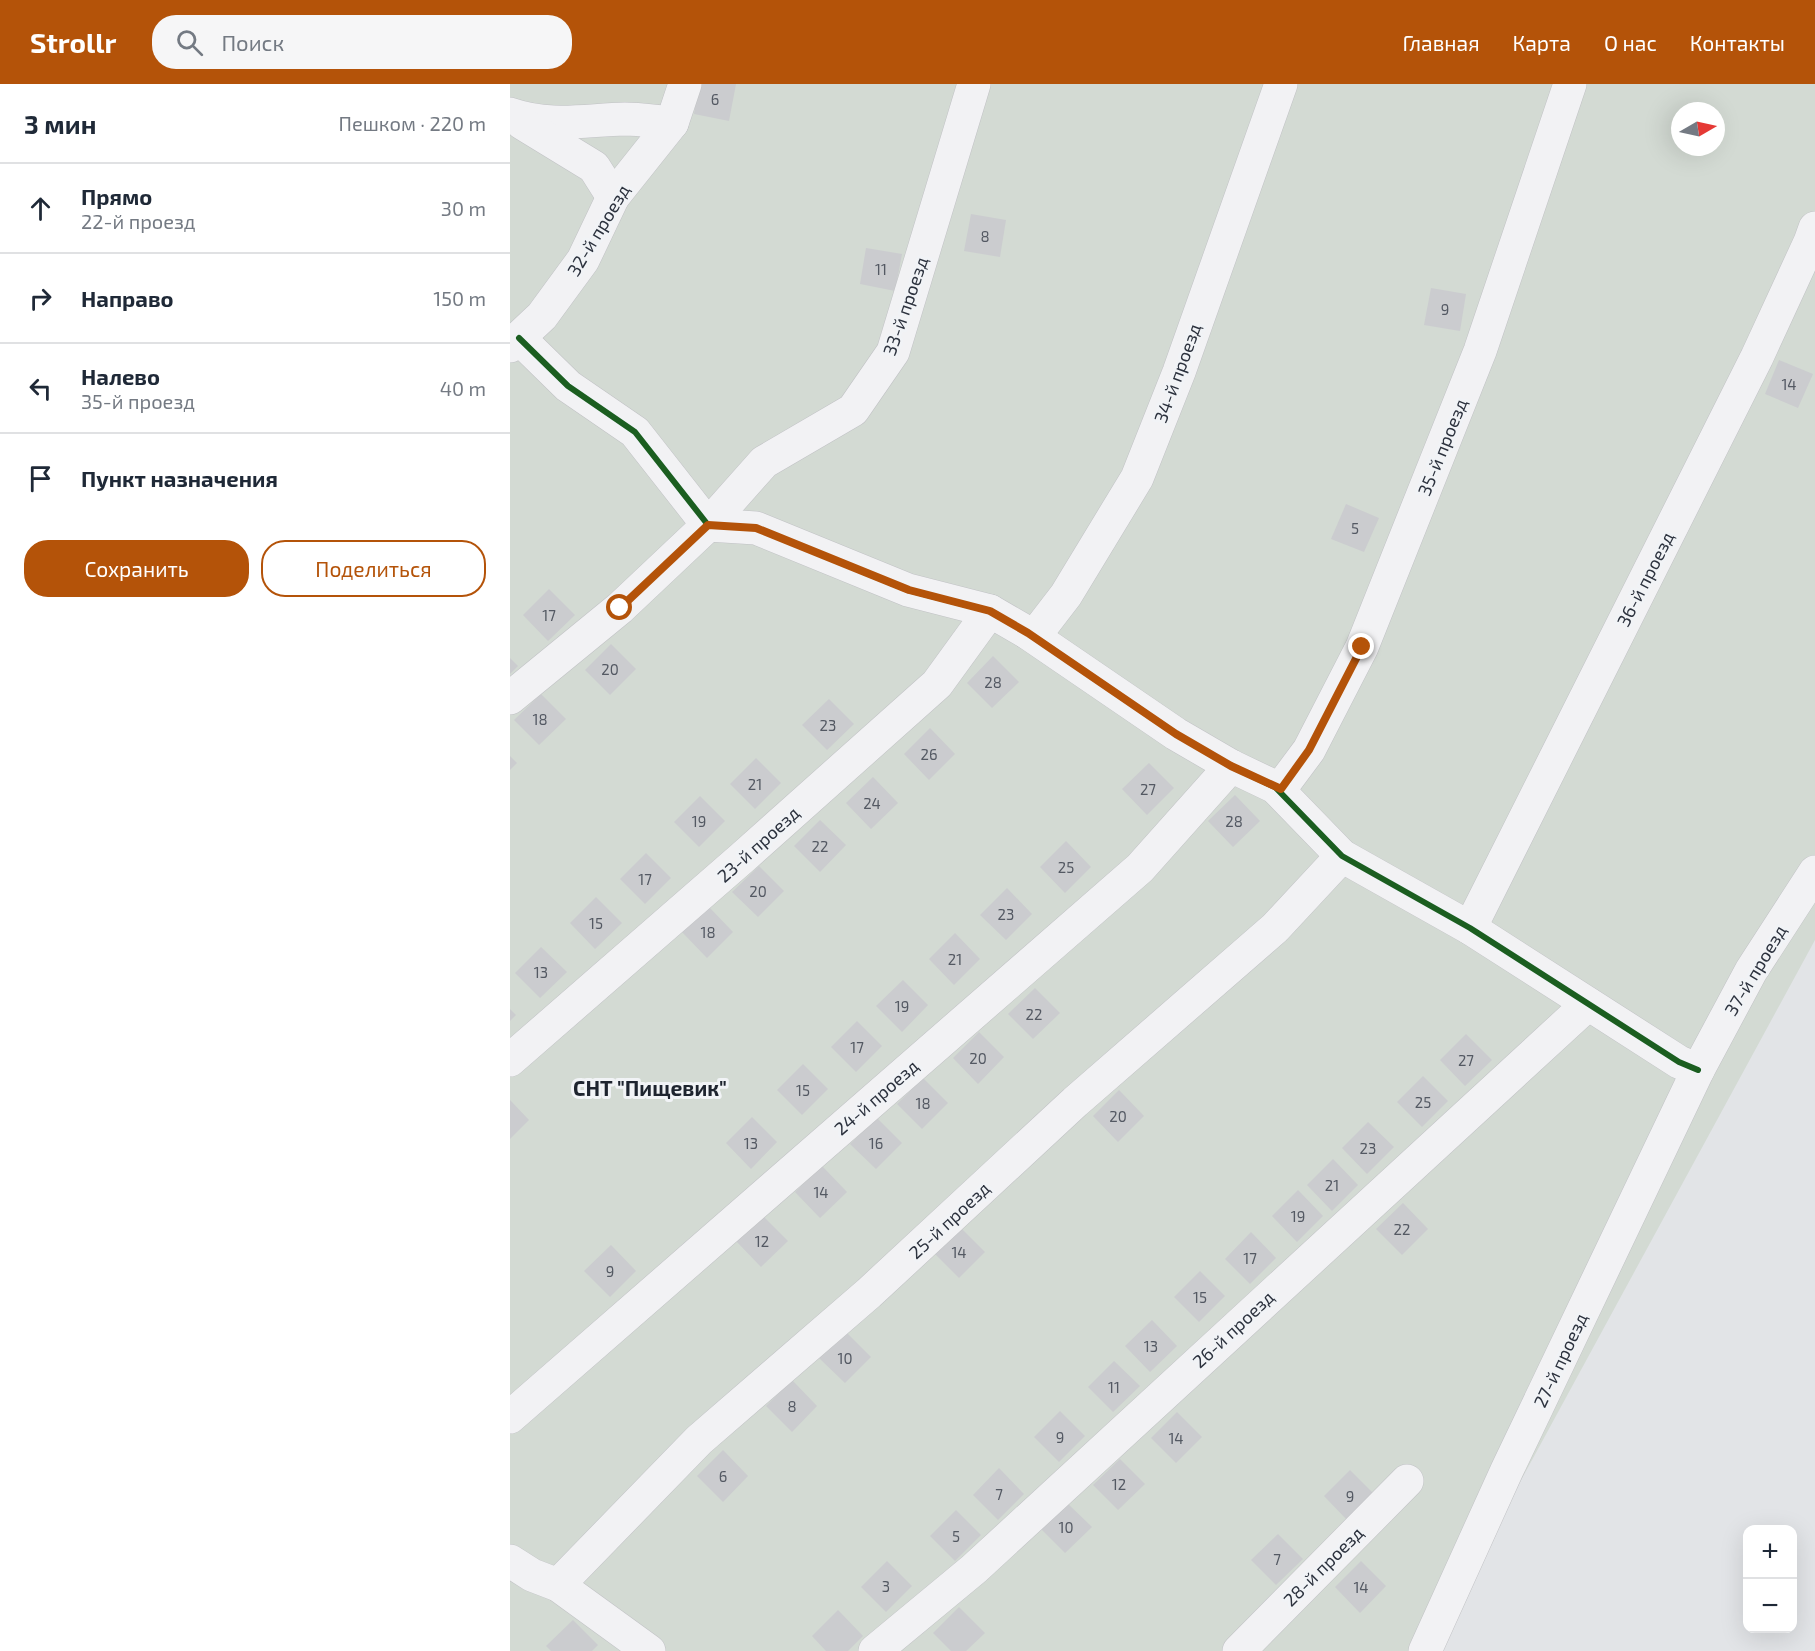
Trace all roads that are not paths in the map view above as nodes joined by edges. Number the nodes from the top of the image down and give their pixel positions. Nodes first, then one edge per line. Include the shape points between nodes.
1 (685, 84) edge
2 (974, 84) edge
3 (1281, 84) edge
4 (1570, 84) edge
5 (510, 114) edge
6 (672, 123) junction
7 (613, 197) junction
8 (1815, 228) edge
9 (514, 342) edge
10 (708, 525) junction
11 (990, 611) junction
12 (1028, 633) junction
13 (510, 698) edge
14 (1231, 766) junction
15 (1275, 787) junction
16 (1342, 856) junction
17 (1815, 872) edge
18 (1470, 928) junction
19 (1588, 1004) junction
20 (510, 1060) edge
21 (1698, 1070) junction
22 (510, 1417) edge
23 (1407, 1481) dead end
24 (510, 1561) edge
25 (558, 1585) junction
26 (649, 1651) edge
27 (875, 1651) edge
28 (1239, 1651) edge
29 (1425, 1651) edge

1 - 6 street, 32-й проезд
2 - 10 street, 33-й проезд via 893,352 853,410 764,462
3 - 12 street, 34-й проезд via 1179,372 1137,478 1066,595 1036,633
4 - 15 street, 35-й проезд via 1480,351 1362,647 1309,750 1281,789
5 - 6 street via 530,121 580,123 627,119
5 - 7 street via 594,167
6 - 7 street, 32-й проезд
7 - 9 street, 32-й проезд via 583,260 542,316
8 - 18 street, 36-й проезд via 1757,357
9 - 10 street via 568,386 635,432
10 - 11 street via 756,528 909,590
10 - 13 street, 33-й проезд via 620,608
11 - 12 street
11 - 20 street, 23-й проезд via 937,684
12 - 14 street via 1176,734
14 - 15 street
14 - 22 street, 24-й проезд via 1140,868
15 - 16 street
16 - 18 street
16 - 25 street, 25-й проезд via 1275,928 1075,1102 869,1293 699,1440
17 - 21 street, 37-й проезд via 1751,970
18 - 19 street
19 - 21 street
19 - 27 street, 26-й проезд via 974,1569
21 - 29 street, 27-й проезд
23 - 28 street, 28-й проезд
24 - 25 street
25 - 26 street

